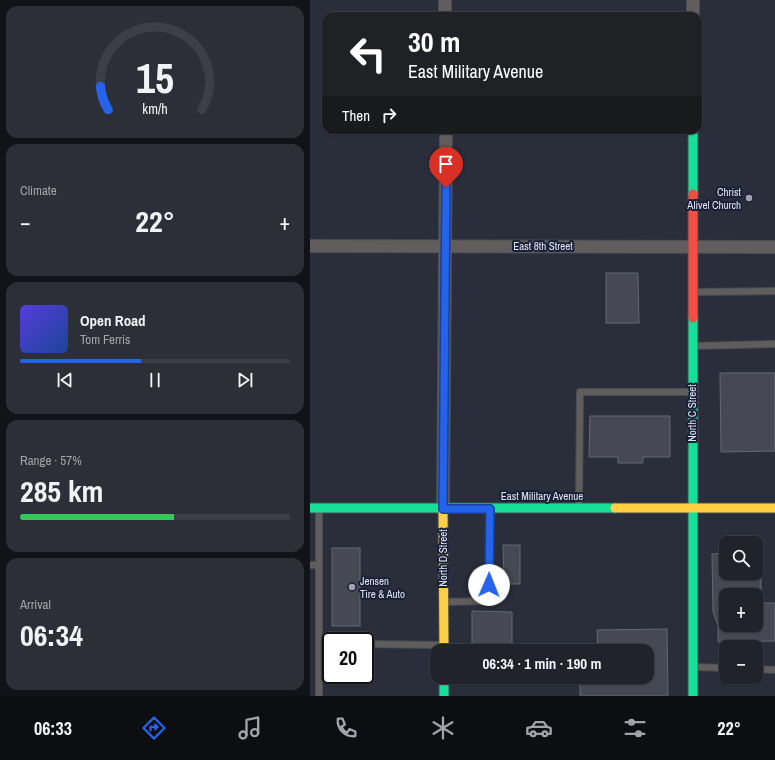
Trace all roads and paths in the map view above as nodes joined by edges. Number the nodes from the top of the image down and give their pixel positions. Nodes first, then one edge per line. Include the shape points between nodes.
1 (446, 0) edge
2 (693, 0) edge
3 (446, 12) edge
4 (693, 12) edge
5 (446, 134) edge
6 (693, 134) edge
7 (310, 246) edge
8 (446, 246) junction
9 (693, 246) junction
10 (775, 247) edge
11 (775, 291) edge
12 (693, 292) junction
13 (775, 344) edge
14 (693, 346) junction
15 (692, 392) junction
16 (315, 508) edge
17 (579, 508) junction
18 (692, 508) junction
19 (775, 508) edge
20 (443, 509) junction
21 (490, 509) junction
22 (310, 565) edge
23 (319, 565) junction
24 (444, 602) junction
25 (319, 644) joint
26 (374, 644) edge
27 (444, 644) edge
28 (430, 647) edge
29 (692, 667) junction
30 (719, 668) edge
31 (763, 669) edge
32 (775, 670) edge
33 (444, 684) edge
34 (319, 696) edge
35 (444, 696) edge
36 (693, 696) edge

1 - 3 street
2 - 4 street
5 - 8 street, North D Street
6 - 9 main road, North C Street
7 - 8 street, East 8th Street
8 - 9 street, East 8th Street
8 - 20 street, North D Street
9 - 10 street, East 8th Street
9 - 12 main road, North C Street
11 - 12 lane
12 - 14 main road, North C Street
13 - 14 lane
14 - 15 main road, North C Street
15 - 17 lane via 580,392
15 - 18 main road, North C Street
16 - 20 main road, East Military Avenue
16 - 23 lane
17 - 18 main road, East Military Avenue
17 - 21 main road, East Military Avenue
18 - 19 main road, East Military Avenue
18 - 29 main road, North C Street
20 - 21 main road, East Military Avenue
20 - 24 main road, North D Street
21 - 24 lane via 489,600
22 - 23 lane
23 - 25 lane
24 - 27 main road, North D Street
25 - 34 lane
26 - 28 lane
29 - 30 lane
29 - 36 main road, North C Street
31 - 32 lane
33 - 35 main road

